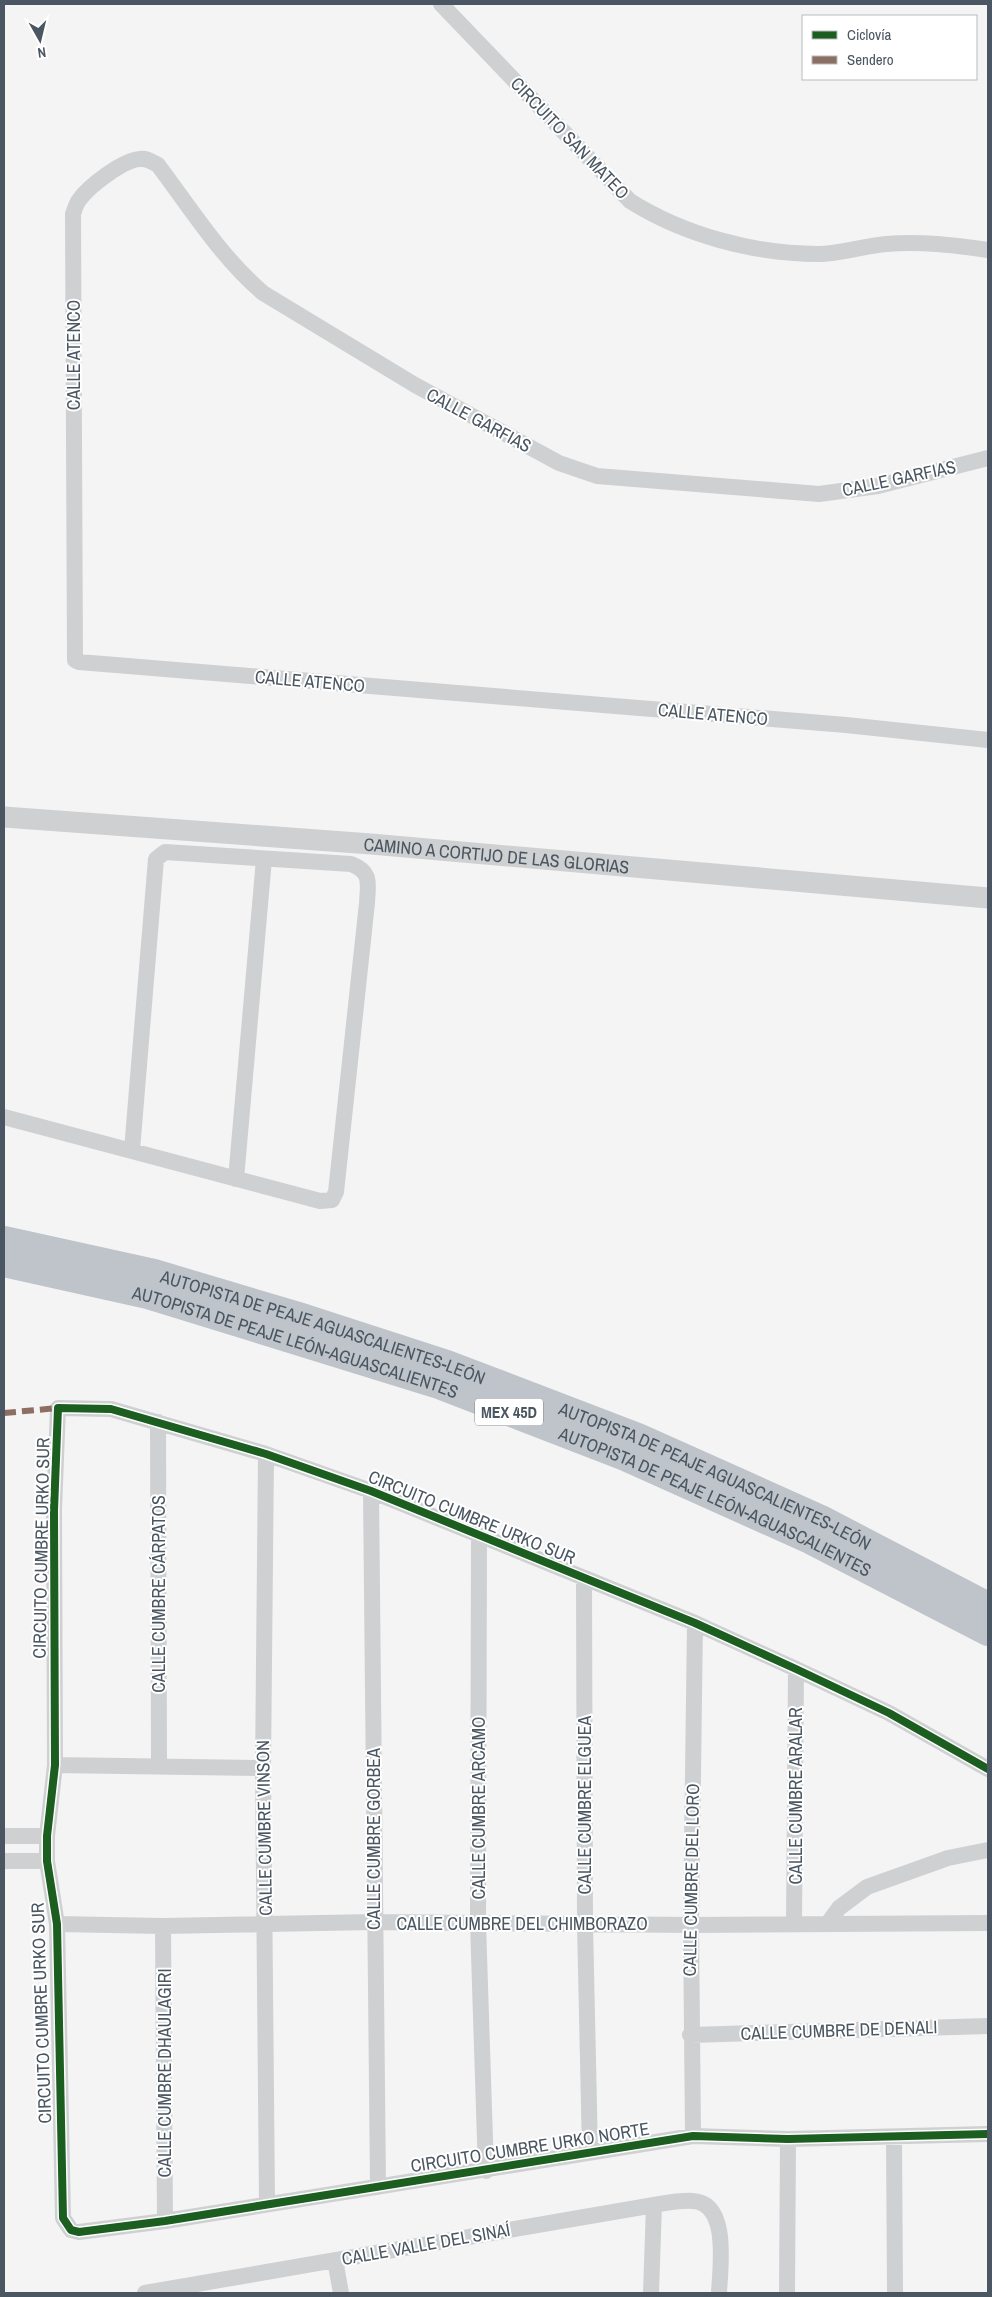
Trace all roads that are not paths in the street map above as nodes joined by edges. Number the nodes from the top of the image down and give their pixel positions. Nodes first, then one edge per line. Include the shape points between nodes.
1 (441, 4) edge
2 (73, 214) joint
3 (988, 250) edge
4 (988, 458) edge
5 (988, 740) edge
6 (4, 817) edge
7 (264, 859) junction
8 (988, 898) edge
9 (4, 1117) edge
10 (132, 1150) junction
11 (236, 1179) junction
12 (4, 1240) edge
13 (4, 1263) edge
14 (158, 1422) junction
15 (266, 1454) junction
16 (371, 1491) junction
17 (479, 1536) junction
18 (584, 1578) junction
19 (988, 1606) edge
20 (695, 1623) junction
21 (988, 1632) edge
22 (796, 1669) junction
23 (56, 1765) junction
24 (159, 1766) junction
25 (263, 1768) junction
26 (988, 1769) edge
27 (4, 1836) edge
28 (47, 1836) junction
29 (988, 1850) edge
30 (4, 1860) edge
31 (47, 1862) junction
32 (374, 1922) junction
33 (478, 1923) junction
34 (794, 1923) junction
35 (828, 1923) junction
36 (988, 1923) edge
37 (57, 1924) junction
38 (265, 1924) junction
39 (585, 1924) junction
40 (690, 1924) junction
41 (163, 1926) junction
42 (988, 2026) edge
43 (690, 2035) junction
44 (988, 2134) edge
45 (693, 2136) junction
46 (894, 2137) junction
47 (788, 2138) junction
48 (590, 2152) junction
49 (486, 2170) junction
50 (378, 2187) junction
51 (267, 2203) junction
52 (654, 2205) junction
53 (165, 2220) junction
54 (79, 2232) joint
55 (335, 2260) junction
56 (144, 2293) edge
57 (341, 2293) edge
58 (651, 2293) edge
59 (719, 2293) edge
60 (787, 2293) edge
61 (895, 2293) edge

1 - 3 street, CIRCUITO SAN MATEO via 630,201 645,211 722,242 778,253 820,254 886,244 947,244
2 - 4 street, CALLE GARFIAS via 84,194 122,164 140,158 150,160 158,165 238,270 263,293 415,386 559,463 597,476 819,494 878,486
2 - 5 street, CALLE ATENCO via 75,660 846,725
6 - 8 street, CAMINO A CORTIJO DE LAS GLORIAS via 371,844
7 - 10 street via 165,852 156,859
7 - 11 street
7 - 11 street via 350,864 362,868 368,878 367,903 336,1192 332,1200 320,1201
9 - 10 street
10 - 11 street
12 - 19 highway, AUTOPISTA DE PEAJE AGUASCALIENTES-LEÓN / MEX 45D via 154,1273 456,1367 638,1437 757,1490 821,1519
13 - 21 highway, AUTOPISTA DE PEAJE LEÓN-AGUASCALIENTES / MEX 45D via 148,1295 436,1384 625,1457 810,1540
14 - 15 street, CIRCUITO CUMBRE URKO SUR
14 - 23 street, CIRCUITO CUMBRE URKO SUR via 112,1409 58,1408 54,1510
14 - 24 street, CALLE CUMBRE CÁRPATOS
15 - 16 street, CIRCUITO CUMBRE URKO SUR
15 - 25 street, CALLE CUMBRE VINSON
16 - 17 street, CIRCUITO CUMBRE URKO SUR
16 - 32 street, CALLE CUMBRE GORBEA
17 - 18 street, CIRCUITO CUMBRE URKO SUR
17 - 33 street, CALLE CUMBRE ARCAMO
18 - 20 street, CIRCUITO CUMBRE URKO SUR
18 - 39 street, CALLE CUMBRE ELGUEA
20 - 22 street, CIRCUITO CUMBRE URKO SUR
20 - 40 street, CALLE CUMBRE DEL LORO
22 - 26 street, CIRCUITO CUMBRE URKO SUR via 889,1713
22 - 34 street, CALLE CUMBRE ARALAR
23 - 24 street
23 - 28 street, CIRCUITO CUMBRE URKO SUR
24 - 25 street
25 - 38 street, CALLE CUMBRE VINSON
27 - 28 street
28 - 31 street, CIRCUITO CUMBRE URKO SUR
29 - 35 street via 948,1858 868,1887 838,1908
30 - 31 street
31 - 37 street, CIRCUITO CUMBRE URKO SUR
32 - 33 street, CALLE CUMBRE DEL CHIMBORAZO
32 - 38 street, CALLE CUMBRE DEL CHIMBORAZO
32 - 50 street, CALLE CUMBRE GORBEA
33 - 39 street, CALLE CUMBRE DEL CHIMBORAZO
33 - 49 street, CALLE CUMBRE ARCAMO
34 - 35 street, CALLE CUMBRE DEL CHIMBORAZO
34 - 40 street, CALLE CUMBRE DEL CHIMBORAZO
35 - 36 street, CALLE CUMBRE DEL CHIMBORAZO
37 - 41 street, CALLE CUMBRE DEL CHIMBORAZO
37 - 54 street, CIRCUITO CUMBRE URKO SUR via 63,2218 71,2230
38 - 41 street, CALLE CUMBRE DEL CHIMBORAZO
38 - 51 street, CALLE CUMBRE VINSON
39 - 40 street, CALLE CUMBRE DEL CHIMBORAZO
39 - 48 street, CALLE CUMBRE ELGUEA
40 - 43 street, CALLE CUMBRE DEL LORO
41 - 53 street, CALLE CUMBRE DHAULAGIRI
42 - 43 street, CALLE CUMBRE DE DENALI
43 - 45 street, CALLE CUMBRE DEL LORO
44 - 46 street, CIRCUITO CUMBRE URKO NORTE
45 - 47 street, CIRCUITO CUMBRE URKO NORTE
45 - 48 street, CIRCUITO CUMBRE URKO NORTE
46 - 47 street, CIRCUITO CUMBRE URKO NORTE
46 - 61 street
47 - 60 street
48 - 49 street, CIRCUITO CUMBRE URKO NORTE
49 - 50 street, CIRCUITO CUMBRE URKO NORTE
50 - 51 street, CIRCUITO CUMBRE URKO NORTE
51 - 53 street, CIRCUITO CUMBRE URKO NORTE
52 - 55 street, CALLE VALLE DEL SINAÍ
52 - 58 street
52 - 59 street, CALLE VALLE DEL SINAÍ via 694,2200 707,2205 718,2223 721,2238
53 - 54 street, CIRCUITO CUMBRE URKO NORTE
55 - 56 street, CALLE VALLE DEL SINAÍ
55 - 57 street

